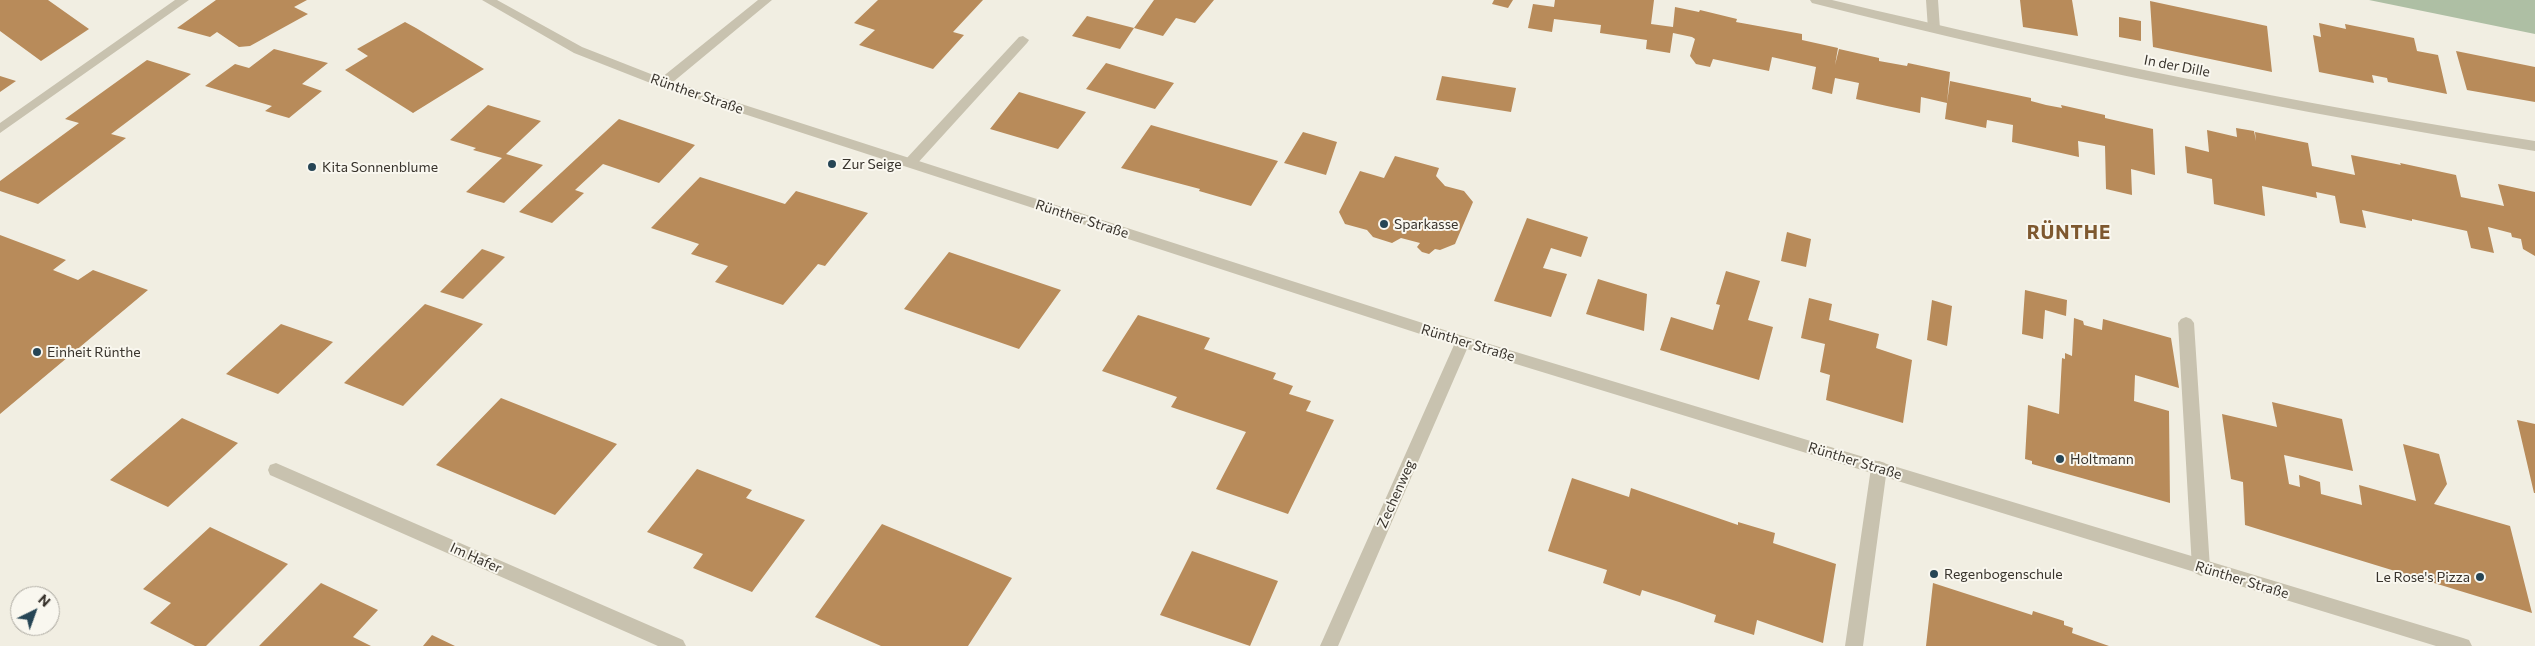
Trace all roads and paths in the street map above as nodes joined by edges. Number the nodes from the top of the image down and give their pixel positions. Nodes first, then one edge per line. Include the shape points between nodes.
1 (183, 0) edge
2 (488, 0) edge
3 (766, 0) edge
4 (1816, 0) edge
5 (1932, 0) edge
6 (1934, 29) junction
7 (1023, 40) dead end
8 (663, 83) junction
9 (0, 129) edge
10 (2535, 146) edge
11 (910, 163) junction
12 (2186, 323) dead end
13 (1463, 342) junction
14 (1879, 468) junction
15 (276, 470) dead end
16 (2201, 568) junction
17 (677, 646) edge
18 (1330, 646) edge
19 (1854, 646) edge
20 (2463, 646) edge

1 - 9 street
2 - 8 street, Rünther Straße via 578,50
3 - 8 street
4 - 6 street, In der Dille
5 - 6 street
6 - 10 street, In der Dille via 2164,79 2417,128
7 - 11 street
8 - 11 street, Rünther Straße
11 - 13 street, Rünther Straße
12 - 16 street
13 - 14 street, Rünther Straße
13 - 18 street, Zechenweg
14 - 16 street, Rünther Straße
14 - 19 street
15 - 17 street, Im Hafer
16 - 20 street, Rünther Straße

